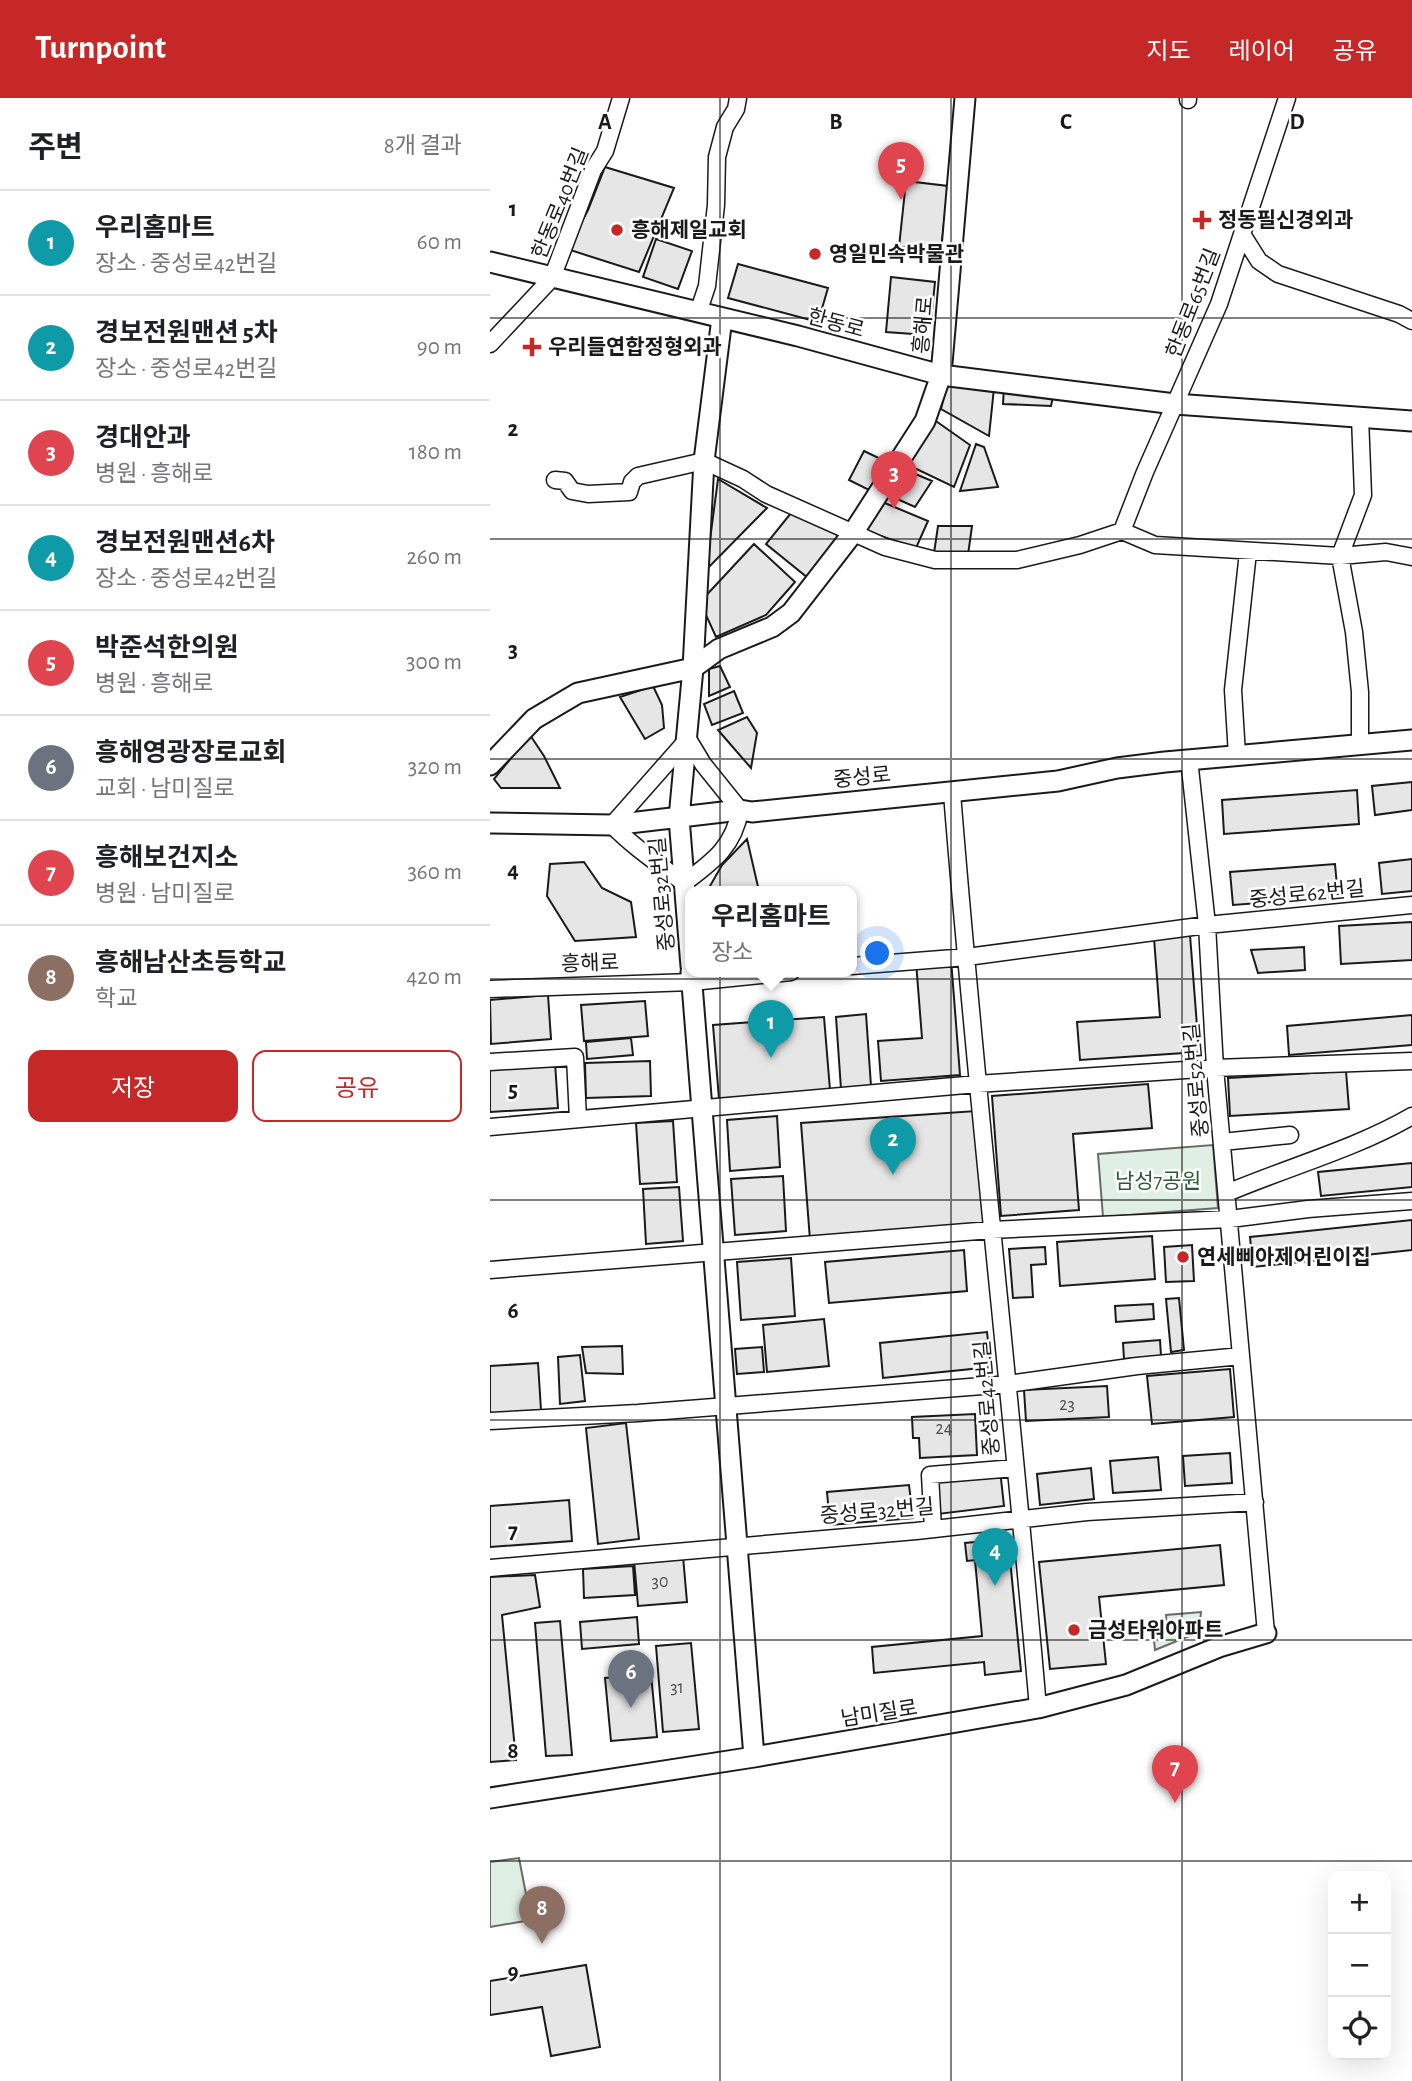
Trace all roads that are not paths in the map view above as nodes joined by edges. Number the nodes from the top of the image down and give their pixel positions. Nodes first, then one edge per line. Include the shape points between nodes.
1 (621, 98) edge
2 (738, 98) edge
3 (965, 98) edge
4 (1287, 98) edge
5 (1242, 234) junction
6 (490, 262) edge
7 (552, 278) junction
8 (698, 313) junction
9 (722, 318) junction
10 (1412, 321) edge
11 (490, 344) edge
12 (942, 375) junction
13 (1175, 404) junction
14 (1360, 417) junction
15 (1412, 421) edge
16 (704, 461) junction
17 (555, 481) dead end
18 (1122, 531) junction
19 (853, 533) junction
20 (1248, 552) junction
21 (1340, 556) junction
22 (1412, 557) edge
23 (692, 668) junction
24 (688, 739) junction
25 (1412, 740) edge
26 (1360, 744) junction
27 (1237, 755) junction
28 (1189, 760) junction
29 (490, 765) edge
30 (952, 793) junction
31 (740, 810) junction
32 (679, 818) junction
33 (490, 823) edge
34 (612, 825) junction
35 (684, 883) junction
36 (685, 896) edge
37 (1412, 905) edge
38 (1207, 925) junction
39 (967, 957) junction
40 (857, 966) edge
41 (685, 973) edge
42 (691, 977) edge
43 (490, 989) edge
44 (1412, 1061) edge
45 (490, 1062) edge
46 (1215, 1068) junction
47 (977, 1084) junction
48 (702, 1109) junction
49 (1412, 1116) edge
50 (578, 1119) junction
51 (490, 1127) edge
52 (1290, 1135) dead end
53 (1222, 1142) junction
54 (1227, 1193) junction
55 (1412, 1201) edge
56 (1230, 1219) junction
57 (991, 1230) junction
58 (713, 1251) junction
59 (496, 1270) edge
60 (1241, 1356) junction
61 (1008, 1384) junction
62 (726, 1405) junction
63 (490, 1421) edge
64 (1014, 1468) junction
65 (1255, 1502) junction
66 (1021, 1518) junction
67 (933, 1528) junction
68 (737, 1547) junction
69 (490, 1568) edge
70 (1266, 1633) joint
71 (1038, 1708) junction
72 (754, 1757) junction
73 (490, 1798) edge

1 - 7 street, 한동로40번길 via 605,151 593,170
2 - 8 street via 717,157 716,205
3 - 12 street, 흥해로
4 - 5 street, 한동로65번길
5 - 10 street via 1259,261 1278,274
5 - 13 street, 한동로65번길 via 1219,303
6 - 7 street, 한동로
7 - 8 street, 한동로
7 - 11 street, 한동로40번길
8 - 9 street, 한동로
9 - 12 street, 한동로
9 - 16 street, 중성로32번길
12 - 13 street, 한동로
12 - 19 street, 흥해로 via 925,421
13 - 14 street, 한동로
13 - 18 street
14 - 15 street, 한동로
14 - 21 street via 1363,495
16 - 17 street via 638,476 629,492 588,494 572,491 565,481
16 - 19 street
16 - 23 street, 중성로32번길
18 - 19 street via 1017,560 935,561
18 - 20 street via 1155,545
19 - 23 street, 흥해로 via 791,613
20 - 21 street
20 - 27 street via 1233,690
21 - 22 street via 1386,552
21 - 26 street via 1354,632
23 - 24 street, 중성로32번길
23 - 29 street, 흥해로 via 578,693 534,719
24 - 31 street
24 - 32 street, 중성로32번길
24 - 34 street
25 - 26 street, 중성로
26 - 27 street, 중성로
27 - 28 street, 중성로
28 - 30 street, 중성로
28 - 38 street, 중성로52번길
30 - 31 street, 중성로
30 - 39 street, 중성로42번길
31 - 32 street, 중성로
31 - 35 street via 738,824 717,859
32 - 34 street, 중성로
32 - 35 street, 중성로32번길
33 - 34 street, 중성로
34 - 35 street via 628,843
35 - 36 street, 중성로32번길
37 - 38 street, 중성로62번길
38 - 39 street
38 - 46 street, 중성로52번길
39 - 40 street
39 - 47 street, 중성로42번길
41 - 43 street, 흥해로
42 - 48 street, 중성로32번길
44 - 46 street
45 - 50 street via 575,1057
46 - 47 street
46 - 53 street, 중성로52번길
47 - 48 street
47 - 57 street, 중성로42번길
48 - 50 street
48 - 58 street, 중성로32번길
49 - 54 street via 1382,1133
50 - 51 street
52 - 53 street
53 - 54 street, 중성로52번길
54 - 56 street, 중성로52번길
55 - 56 street
56 - 57 street
56 - 60 street, 중성로52번길
57 - 58 street
57 - 61 street, 중성로42번길
58 - 59 street
58 - 62 street, 중성로32번길
60 - 61 street
60 - 65 street, 중성로52번길
61 - 62 street
61 - 64 street, 중성로42번길
62 - 63 street
62 - 68 street, 중성로32번길
64 - 66 street, 중성로42번길
64 - 67 street via 930,1475
65 - 66 street
65 - 70 street, 중성로52번길
66 - 67 street, 중성로32번길
66 - 71 street, 중성로42번길
67 - 68 street, 중성로32번길
68 - 69 street, 중성로32번길
68 - 72 street, 중성로32번길
70 - 71 street, 남미질로 via 1126,1685
71 - 72 street, 남미질로
72 - 73 street, 남미질로

